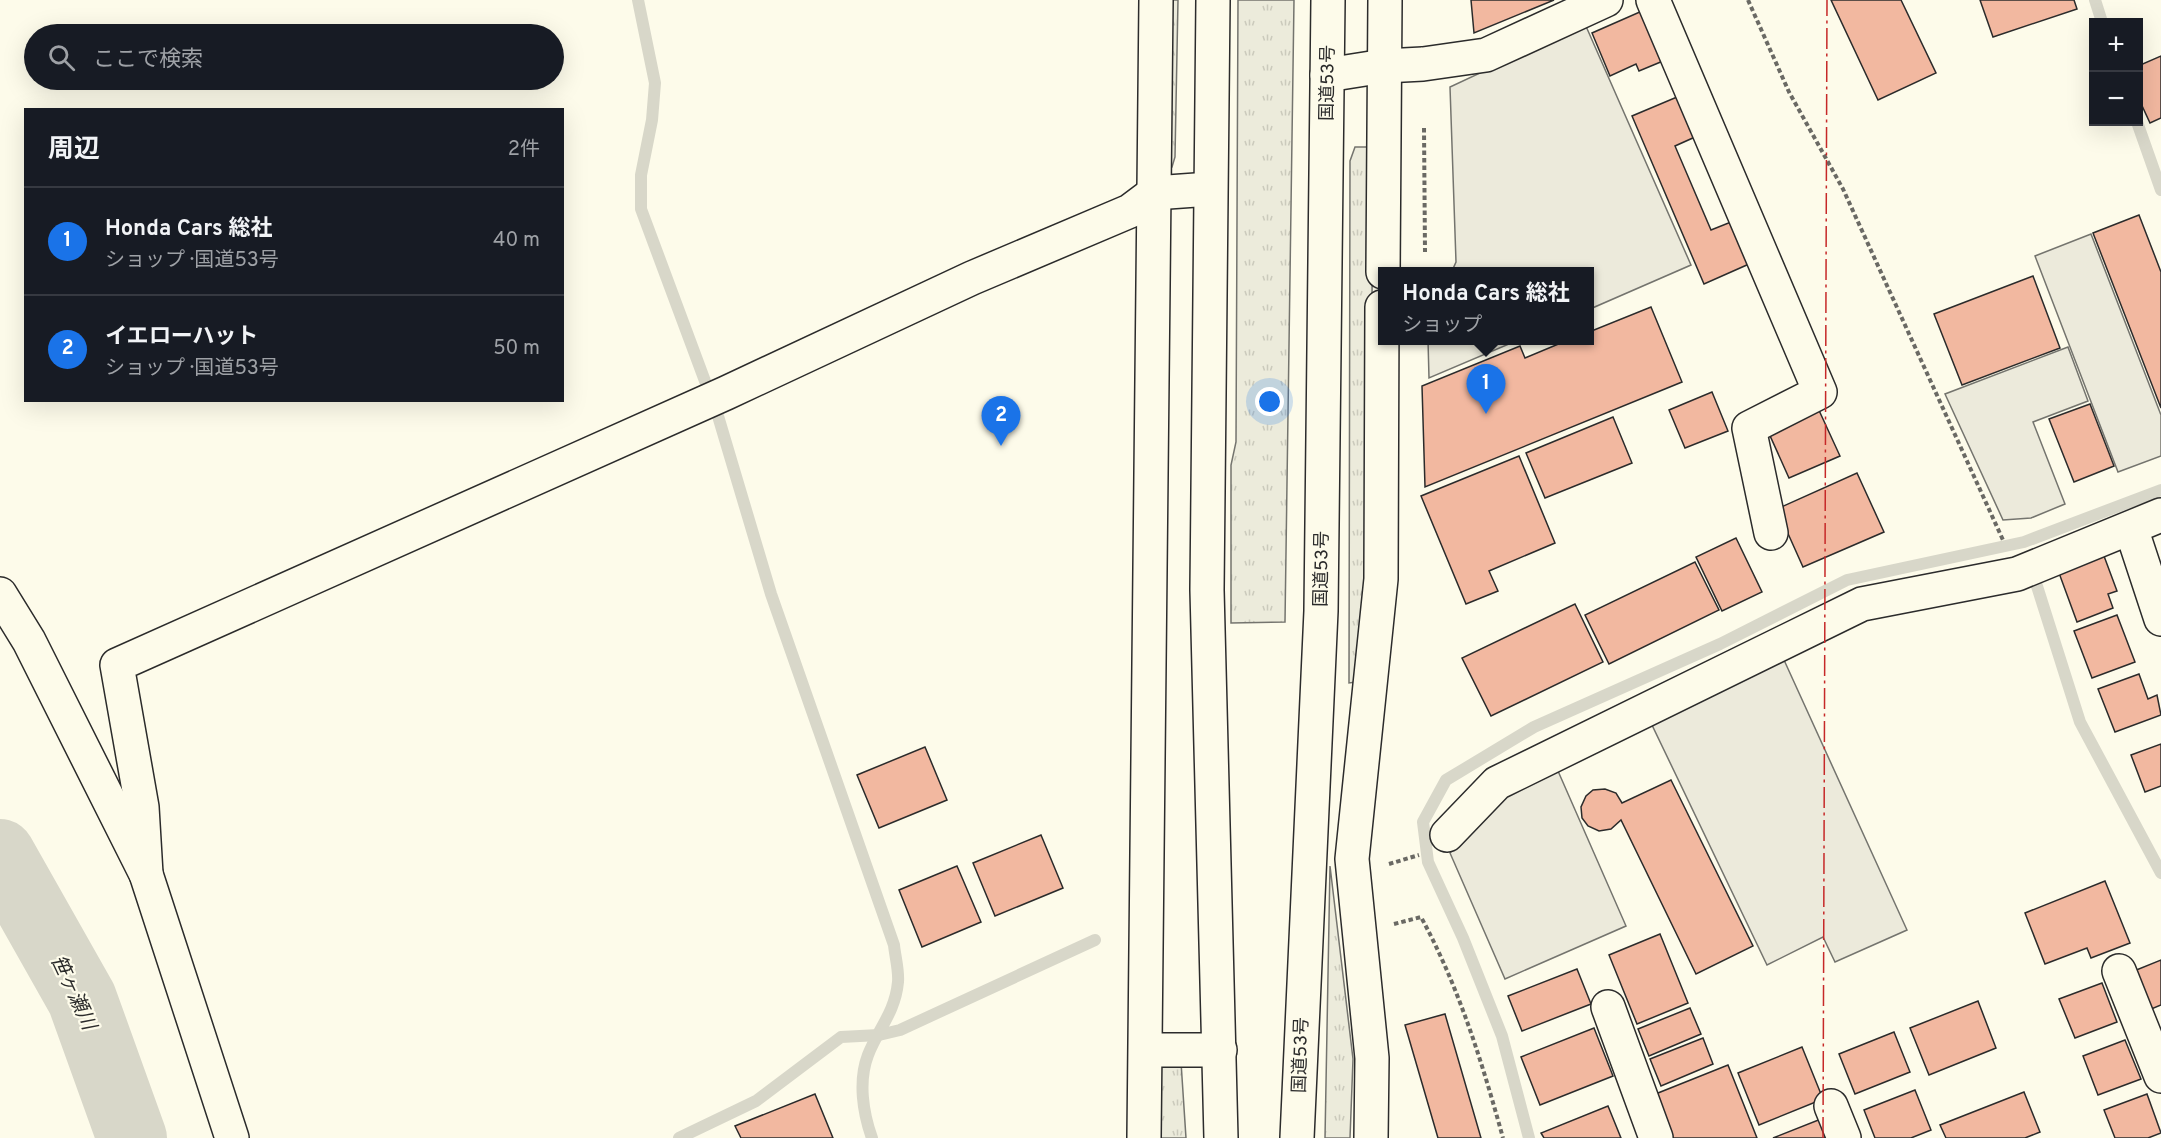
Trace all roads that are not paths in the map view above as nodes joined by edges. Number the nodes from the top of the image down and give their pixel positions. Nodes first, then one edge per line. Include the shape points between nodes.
1 (1156, 0) edge
2 (1213, 0) edge
3 (1328, 0) edge
4 (1385, 0) edge
5 (1606, 0) edge
6 (1653, 0) edge
7 (1383, 66) junction
8 (1328, 75) junction
9 (1210, 189) junction
10 (1154, 193) junction
11 (1383, 267) edge
12 (1383, 345) edge
13 (2161, 516) edge
14 (2131, 528) junction
15 (1771, 532) dead end
16 (0, 594) edge
17 (2161, 619) edge
18 (1447, 835) dead end
19 (146, 874) junction
20 (2119, 971) dead end
21 (1608, 1007) dead end
22 (1146, 1050) junction
23 (1220, 1050) junction
24 (2161, 1076) edge
25 (1831, 1106) dead end
26 (232, 1138) edge
27 (1144, 1138) edge
28 (1221, 1138) edge
29 (1297, 1138) edge
30 (1371, 1138) edge
31 (1656, 1138) edge
32 (1844, 1138) edge

1 - 10 main road
2 - 9 main road
3 - 8 main road, 国道53号
4 - 7 main road
5 - 7 main road via 1486,56
6 - 15 main road via 1820,392 1749,428
7 - 8 main road
7 - 11 main road
8 - 29 main road, 国道53号 via 1321,611
9 - 10 main road
9 - 23 main road via 1207,590
10 - 19 main road via 1130,211 972,278 117,665 142,807
10 - 22 main road
12 - 30 main road via 1382,579 1352,859 1372,1058
13 - 14 main road
14 - 17 main road
14 - 18 main road via 2017,574 1862,604 1497,783
16 - 19 main road via 29,640
19 - 26 main road
20 - 24 main road
21 - 31 main road
22 - 23 main road
22 - 27 main road
23 - 28 main road
25 - 32 main road

